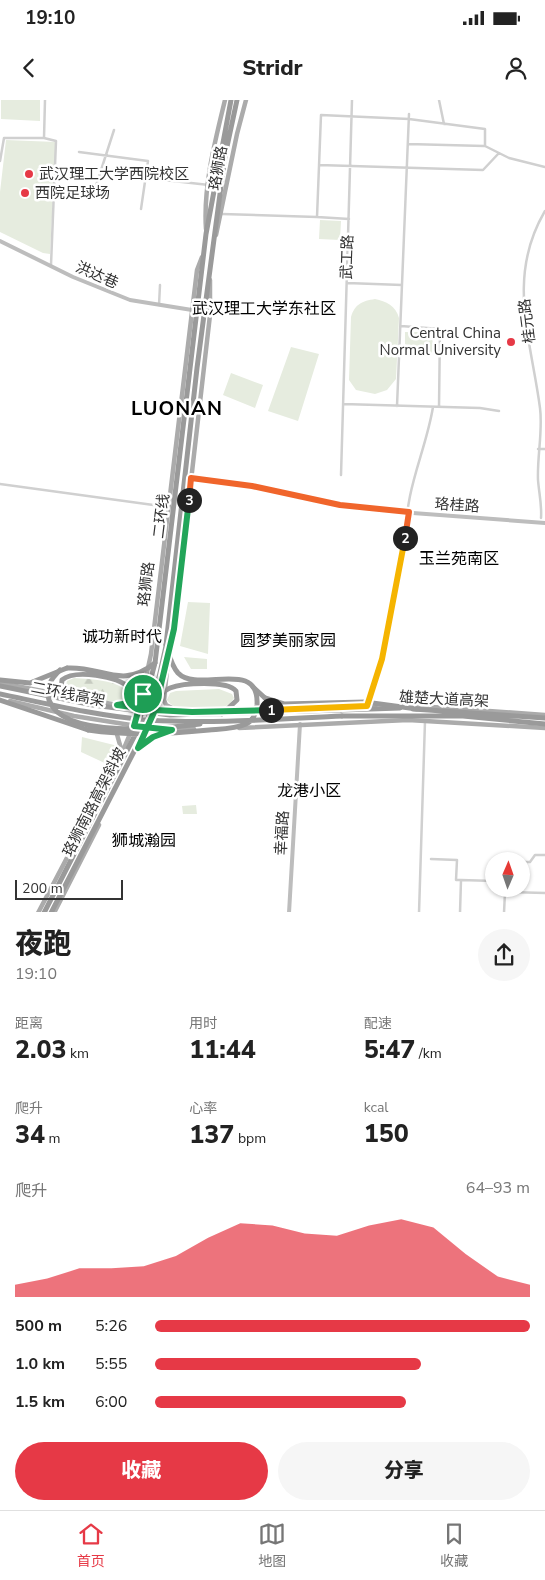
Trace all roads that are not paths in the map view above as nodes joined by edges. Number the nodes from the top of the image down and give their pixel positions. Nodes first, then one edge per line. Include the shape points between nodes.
1 (45, 100) edge
2 (225, 100) edge
3 (231, 100) edge
4 (238, 100) edge
5 (246, 100) edge
6 (352, 100) edge
7 (439, 100) edge
8 (409, 114) dead end
9 (352, 117) junction
10 (409, 119) junction
11 (444, 124) junction
12 (114, 130) dead end
13 (44, 138) junction
14 (408, 144) junction
15 (485, 146) junction
16 (79, 152) dead end
17 (499, 153) junction
18 (106, 156) junction
19 (0, 161) edge
20 (319, 165) junction
21 (350, 167) junction
22 (545, 167) edge
23 (407, 168) junction
24 (146, 178) junction
25 (209, 185) junction
26 (93, 195) dead end
27 (142, 209) dead end
28 (545, 211) edge
29 (222, 214) junction
30 (317, 217) junction
31 (349, 219) junction
32 (206, 234) junction
33 (0, 240) edge
34 (215, 241) junction
35 (203, 254) junction
36 (51, 266) junction
37 (210, 276) junction
38 (347, 283) junction
39 (160, 285) dead end
40 (402, 285) junction
41 (159, 306) junction
42 (192, 310) junction
43 (400, 326) junction
44 (343, 404) junction
45 (397, 406) junction
46 (433, 407) junction
47 (438, 407) junction
48 (499, 411) dead end
49 (538, 449) junction
50 (545, 449) edge
51 (341, 475) dead end
52 (191, 478) junction
53 (0, 484) edge
54 (168, 507) junction
55 (409, 512) junction
56 (541, 518) junction
57 (545, 518) edge
58 (545, 522) edge
59 (174, 583) joint
60 (166, 645) junction
61 (155, 662) junction
62 (167, 666) junction
63 (60, 670) junction
64 (0, 683) edge
65 (253, 686) junction
66 (0, 694) edge
67 (143, 694) junction
68 (0, 699) edge
69 (68, 700) junction
70 (153, 704) junction
71 (117, 705) junction
72 (367, 706) junction
73 (140, 708) junction
74 (417, 709) junction
75 (155, 710) junction
76 (188, 712) junction
77 (341, 713) junction
78 (221, 714) junction
79 (545, 716) edge
80 (425, 720) junction
81 (103, 721) junction
82 (221, 722) junction
83 (300, 724) junction
84 (545, 724) edge
85 (137, 725) junction
86 (148, 728) junction
87 (545, 728) edge
88 (172, 730) junction
89 (138, 748) junction
90 (122, 753) junction
91 (545, 855) edge
92 (431, 860) dead end
93 (530, 862) edge
94 (461, 880) junction
95 (485, 881) edge
96 (530, 892) edge
97 (545, 893) edge
98 (505, 898) edge
99 (38, 912) edge
100 (44, 912) edge
101 (52, 912) edge
102 (289, 912) edge
103 (419, 912) edge
104 (460, 912) edge
105 (504, 912) edge

1 - 13 street
2 - 25 main road, 珞狮路
3 - 32 highway, 二环线
4 - 34 highway, 二环线 via 227,142
5 - 29 main road, 珞狮路
6 - 9 street, 武工路
7 - 11 street
8 - 10 street
9 - 10 street
9 - 20 street via 321,116
9 - 21 street, 武工路
10 - 11 street
10 - 14 street
11 - 15 street via 484,130
12 - 18 street
13 - 19 street via 4,138
13 - 36 street via 58,144
14 - 15 street
14 - 23 street
15 - 17 street
16 - 18 street
17 - 22 street
17 - 23 street via 483,170
18 - 24 street via 148,161
18 - 26 street
20 - 21 street
20 - 30 street
21 - 23 street
21 - 31 street, 武工路
23 - 40 street
24 - 25 street
24 - 27 street
25 - 32 main road, 珞狮路
28 - 49 street, 桂元路 via 536,226 522,281 541,411
29 - 30 street
29 - 34 main road, 珞狮路
30 - 31 street
31 - 38 street, 武工路
32 - 35 highway, 二环线
33 - 36 street, 洪达巷
34 - 37 highway, 二环线
35 - 42 main road, 珞狮路 via 197,270
35 - 61 highway, 二环线
36 - 41 street, 洪达巷 via 130,300
37 - 52 main road via 210,315
37 - 59 highway, 二环线
38 - 40 street
38 - 44 street, 武工路
39 - 41 street
40 - 43 street
41 - 42 street, 洪达巷
42 - 54 main road, 珞狮路
43 - 45 street
43 - 47 street via 440,329
44 - 45 street
44 - 51 street, 武工路
45 - 46 street
46 - 47 street
46 - 55 street
47 - 48 street
49 - 50 street
49 - 56 street, 桂元路
52 - 55 street, 珞桂路 via 252,486 340,505
52 - 62 main road
53 - 54 street
54 - 67 main road, 珞狮路 via 151,654
55 - 58 street, 珞桂路
55 - 72 street via 382,659
56 - 57 street
56 - 58 street
59 - 60 highway, 珞狮南路高架斜坡
60 - 65 highway, bridge via 170,660 182,676 200,680 242,679
60 - 70 highway, 珞狮南路高架斜坡, bridge
61 - 63 highway, bridge via 130,676 74,667
61 - 85 highway, 二环线, bridge
62 - 75 main road
62 - 76 main road via 166,705
63 - 64 highway via 30,683
63 - 82 highway, bridge via 50,680 50,700 57,711 82,723 131,730
64 - 69 highway, bridge
64 - 71 main road
65 - 68 highway, bridge via 257,698 256,712 246,724 162,734 88,730
65 - 74 highway, bridge via 265,698 284,704 365,702
66 - 82 highway, 二环线高架, bridge via 144,720
67 - 71 main road via 135,702
67 - 73 main road, 珞狮路
68 - 81 main road
69 - 78 highway, bridge via 154,713
69 - 85 highway, bridge via 61,688 62,680 67,676 83,674 117,681 130,687 136,696
70 - 78 highway, bridge via 163,692 174,687 227,684 236,691 237,700
70 - 101 highway, 珞狮南路高架斜坡, bridge via 141,738
71 - 73 main road
72 - 76 main road
72 - 79 main road via 439,706
73 - 75 main road
73 - 85 main road, 珞狮路
74 - 77 highway, 雄楚大道高架, bridge
74 - 79 highway, 雄楚大道高架
75 - 76 main road
75 - 86 main road
77 - 78 highway, bridge
77 - 82 highway, 二环线高架, bridge
77 - 84 highway, 雄楚大道高架 via 444,715
80 - 83 main road
80 - 87 main road
80 - 103 street
81 - 85 main road
81 - 90 main road via 120,737
83 - 88 main road
83 - 102 street, 幸福路
85 - 86 main road
85 - 90 main road, 珞狮路
85 - 100 highway, 二环线, bridge via 104,798
86 - 88 main road
86 - 89 main road
88 - 89 main road via 153,737
89 - 101 main road
90 - 99 main road, 珞狮路
91 - 93 street via 535,855
92 - 94 street via 457,860 456,880
94 - 95 street
94 - 104 street
96 - 97 street
98 - 105 street

